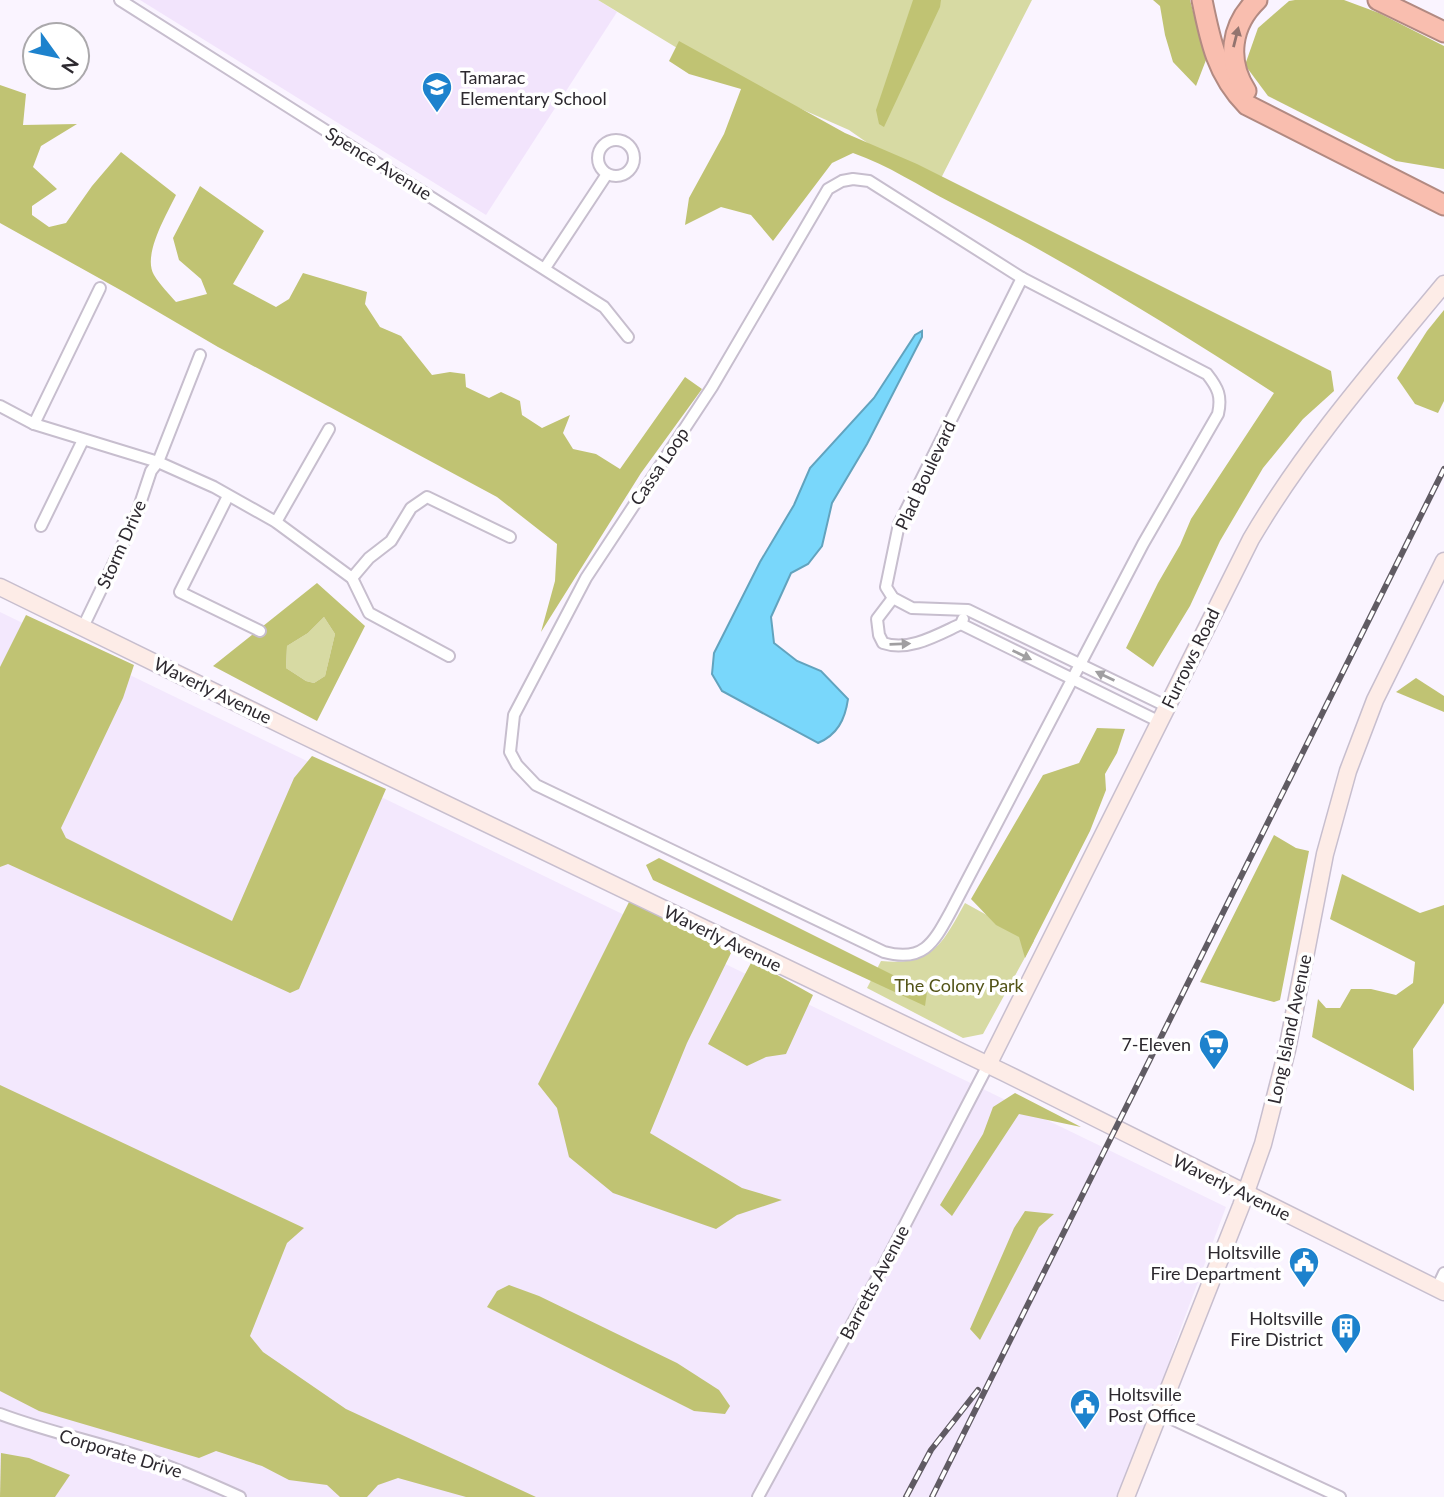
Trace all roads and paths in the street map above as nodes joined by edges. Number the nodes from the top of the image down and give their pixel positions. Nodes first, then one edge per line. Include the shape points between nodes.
1 (120, 0) edge
2 (1202, 0) edge
3 (1257, 0) edge
4 (1364, 0) edge
5 (1378, 0) edge
6 (1403, 12) junction
7 (1444, 32) edge
8 (1270, 117) junction
9 (607, 174) dead end
10 (1444, 205) edge
11 (545, 268) junction
12 (1023, 278) junction
13 (1444, 284) edge
14 (100, 288) dead end
15 (628, 337) dead end
16 (200, 355) dead end
17 (0, 405) edge
18 (34, 424) junction
19 (329, 429) dead end
20 (83, 440) junction
21 (158, 462) junction
22 (228, 496) junction
23 (276, 522) junction
24 (41, 526) dead end
25 (510, 537) dead end
26 (1444, 561) edge
27 (352, 578) junction
28 (0, 587) edge
29 (893, 598) junction
30 (968, 610) junction
31 (961, 624) junction
32 (83, 627) junction
33 (260, 631) dead end
34 (449, 656) dead end
35 (1081, 664) junction
36 (1073, 680) junction
37 (1162, 714) junction
38 (988, 1065) junction
39 (1246, 1193) junction
40 (1444, 1273) edge
41 (1440, 1290) edge
42 (1159, 1413) junction
43 (0, 1414) edge
44 (240, 1497) edge
45 (758, 1497) edge
46 (1126, 1497) edge
47 (1340, 1497) edge

1 - 11 street, Spence Avenue
2 - 8 highway via 1209,40 1223,74 1247,105
8 -> 3 highway via 1246,90 1234,61 1237,30
4 - 6 highway
5 - 6 highway
6 - 7 highway
8 - 10 highway
9 - 11 street
11 - 15 street, Spence Avenue via 604,307
12 - 29 street, Plad Boulevard via 899,524 886,587
12 - 35 street, Cassa Loop via 1206,374 1221,400 1218,414
12 - 36 street, Cassa Loop via 869,181 842,181 828,189 712,387 586,578 514,715 510,752 537,785 884,952 914,955 933,943
13 - 37 street, Furrows Road via 1282,488 1232,572
14 - 18 street
16 - 21 street, Storm Drive
17 - 18 street
18 - 20 street
19 - 23 street
20 - 21 street
20 - 24 street
21 - 22 street
21 - 32 street, Storm Drive
22 - 23 street
22 - 33 street via 180,592
23 - 27 street
25 - 27 street via 427,497 411,508 391,541
26 - 39 street, Long Island Avenue via 1375,700 1343,788 1325,854 1287,1050
27 - 34 street via 369,613
28 - 32 street, Waverly Avenue
29 - 30 street via 912,608
29 -> 31 street via 877,619 883,643 919,643
30 - 31 street
30 - 35 street
31 -> 36 street
32 - 38 street, Waverly Avenue
35 - 36 street, Cassa Loop
37 -> 35 street
36 - 37 street
37 - 38 street, Furrows Road
38 - 39 street, Waverly Avenue
38 - 45 street, Barretts Avenue
39 - 41 street, Waverly Avenue
39 - 42 street, Long Island Avenue
40 - 41 street
42 - 46 street, Long Island Avenue
42 - 47 street
43 - 44 street, Corporate Drive via 142,1457

